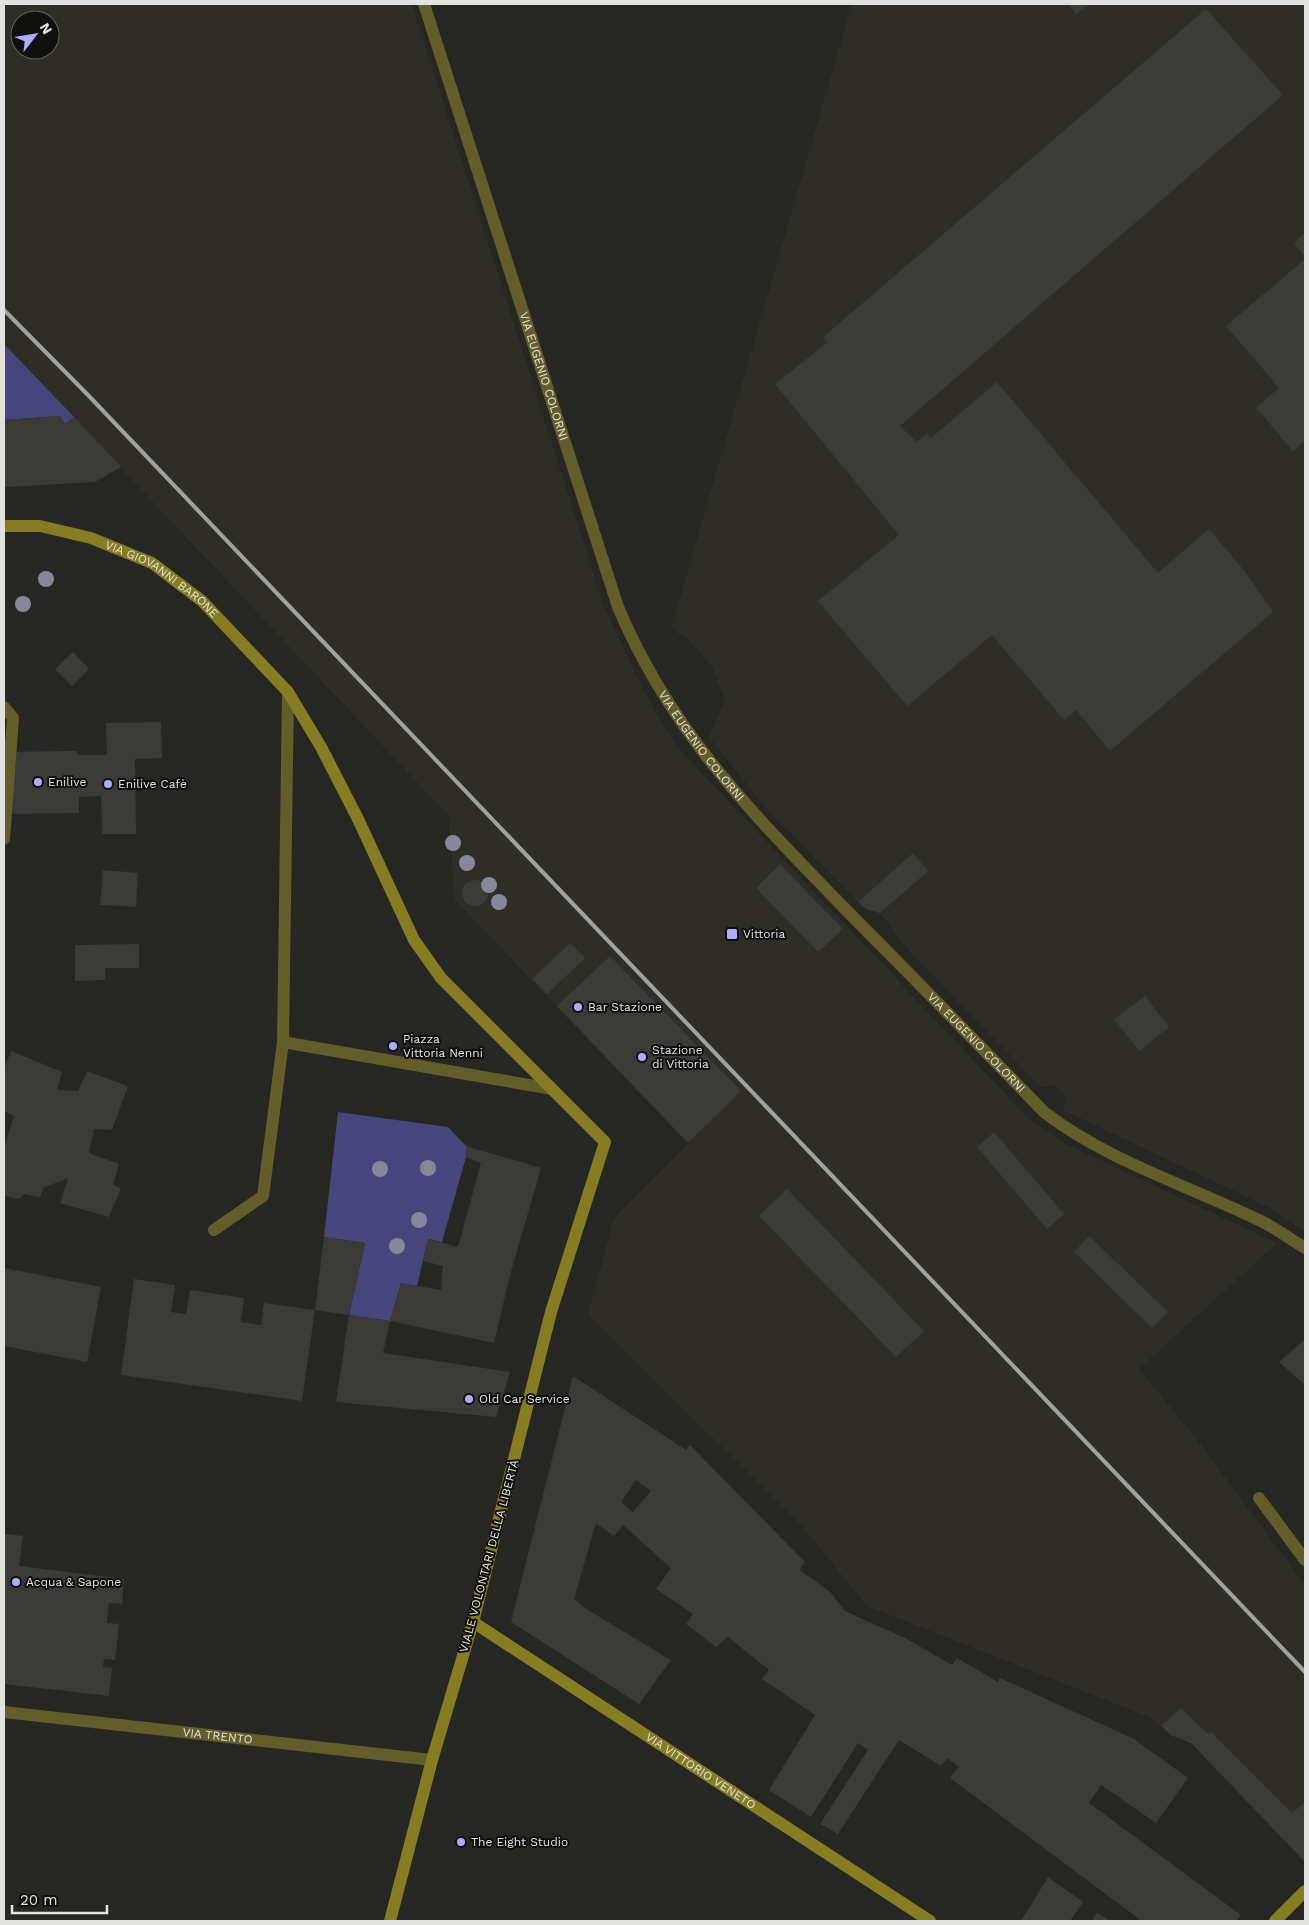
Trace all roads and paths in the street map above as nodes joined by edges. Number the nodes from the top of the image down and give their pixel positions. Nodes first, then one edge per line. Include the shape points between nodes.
1 (424, 4) edge
2 (4, 526) edge
3 (288, 692) junction
4 (4, 707) edge
5 (4, 839) edge
6 (283, 1042) junction
7 (552, 1089) junction
8 (605, 1142) joint
9 (214, 1230) dead end
10 (1305, 1248) edge
11 (1259, 1498) dead end
12 (1305, 1560) edge
13 (473, 1622) junction
14 (4, 1712) edge
15 (432, 1760) junction
16 (1305, 1891) edge
17 (390, 1921) edge
18 (930, 1921) edge
19 (1275, 1921) edge

1 - 10 street, VIA EUGENIO COLORNI via 618,607 657,687 698,747 755,816 1044,1112 1069,1131 1174,1184 1264,1223
2 - 3 street, VIA GIOVANNI BARONE via 40,526 91,538 152,563 202,601
3 - 6 street
3 - 7 street, VIA GIOVANNI BARONE via 321,747 426,959
4 - 5 street via 13,718
6 - 7 street
6 - 9 street via 263,1196
7 - 8 street, VIA GIOVANNI BARONE
8 - 13 street, VIALE VOLONTARI DELLA LIBERTÀ via 552,1312
11 - 12 street
13 - 15 street, VIALE VOLONTARI DELLA LIBERTÀ
13 - 18 street, VIA VITTORIO VENETO
14 - 15 street, VIA TRENTO
15 - 17 street, VIALE VOLONTARI DELLA LIBERTÀ
16 - 19 street

